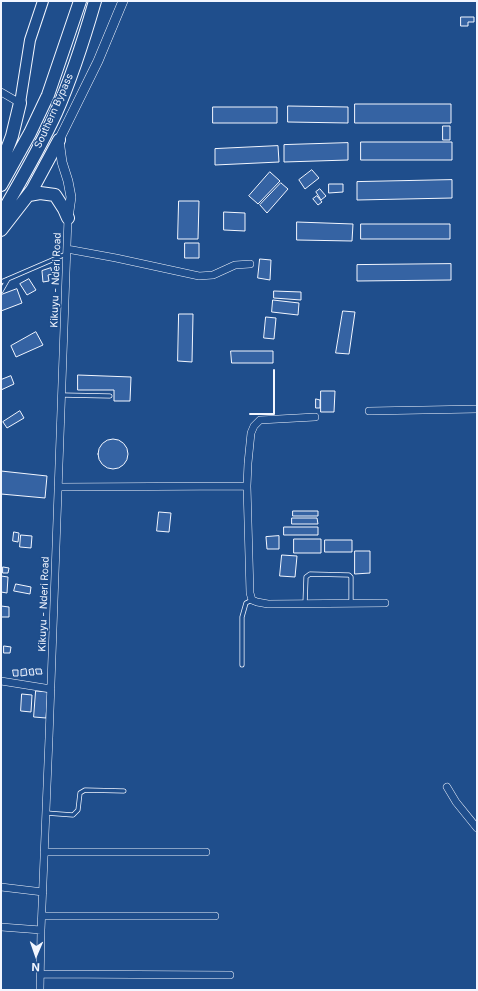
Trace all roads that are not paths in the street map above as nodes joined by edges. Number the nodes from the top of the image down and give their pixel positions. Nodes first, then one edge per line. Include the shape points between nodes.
1 (43, 1) edge
2 (80, 1) edge
3 (95, 1) edge
4 (123, 1) edge
5 (1, 92) edge
6 (20, 103) junction
7 (59, 140) junction
8 (1, 165) edge
9 (1, 185) edge
10 (29, 195) junction
11 (1, 216) edge
12 (68, 218) junction
13 (1, 230) edge
14 (67, 251) junction
15 (250, 264) dead end
16 (8, 278) junction
17 (1, 282) edge
18 (1, 291) edge
19 (62, 395) junction
20 (110, 396) dead end
21 (477, 409) edge
22 (369, 411) dead end
23 (315, 417) dead end
24 (247, 486) junction
25 (58, 487) junction
26 (252, 600) junction
27 (384, 603) dead end
28 (306, 604) junction
29 (352, 604) junction
30 (242, 665) dead end
31 (1, 681) edge
32 (51, 689) junction
33 (447, 787) dead end
34 (124, 791) dead end
35 (46, 813) junction
36 (477, 828) edge
37 (44, 852) junction
38 (206, 852) dead end
39 (1, 887) edge
40 (43, 892) junction
41 (42, 916) junction
42 (215, 916) dead end
43 (1, 927) edge
44 (41, 930) junction
45 (40, 974) junction
46 (230, 975) dead end
47 (40, 990) edge

1 - 6 main road via 30,40
2 - 9 highway, Southern Bypass via 48,94
3 - 11 highway, Southern Bypass via 56,113
4 - 7 street via 98,61
5 - 6 street
6 - 8 highway via 12,136
7 - 10 highway
7 - 12 street via 71,197
10 - 12 highway via 55,195
10 - 13 highway
12 - 14 street, Kikuyu - Nderi Road
14 - 15 street via 116,258 198,276 213,275 235,265
14 - 16 lane
14 - 19 street, Kikuyu - Nderi Road
16 - 17 lane
16 - 18 lane
19 - 20 lane
19 - 25 street, Kikuyu - Nderi Road
21 - 22 street
23 - 24 street via 266,419 256,423 251,433
24 - 25 street
24 - 26 street
25 - 32 street, Kikuyu - Nderi Road
26 - 28 street via 268,604
26 - 30 lane via 246,603 242,617
27 - 29 street
28 - 29 street
28 - 29 lane via 306,577 310,574 349,575
31 - 32 street
32 - 35 street, Kikuyu - Nderi Road
33 - 36 street
34 - 35 lane via 85,790 80,794 78,810 73,815
35 - 37 street, Kikuyu - Nderi Road
37 - 38 street
37 - 40 street, Kikuyu - Nderi Road
39 - 40 street
40 - 41 street, Kikuyu - Nderi Road
41 - 42 street
41 - 44 street, Kikuyu - Nderi Road
43 - 44 street
44 - 45 street, Kikuyu - Nderi Road
45 - 46 street
45 - 47 street, Kikuyu - Nderi Road

